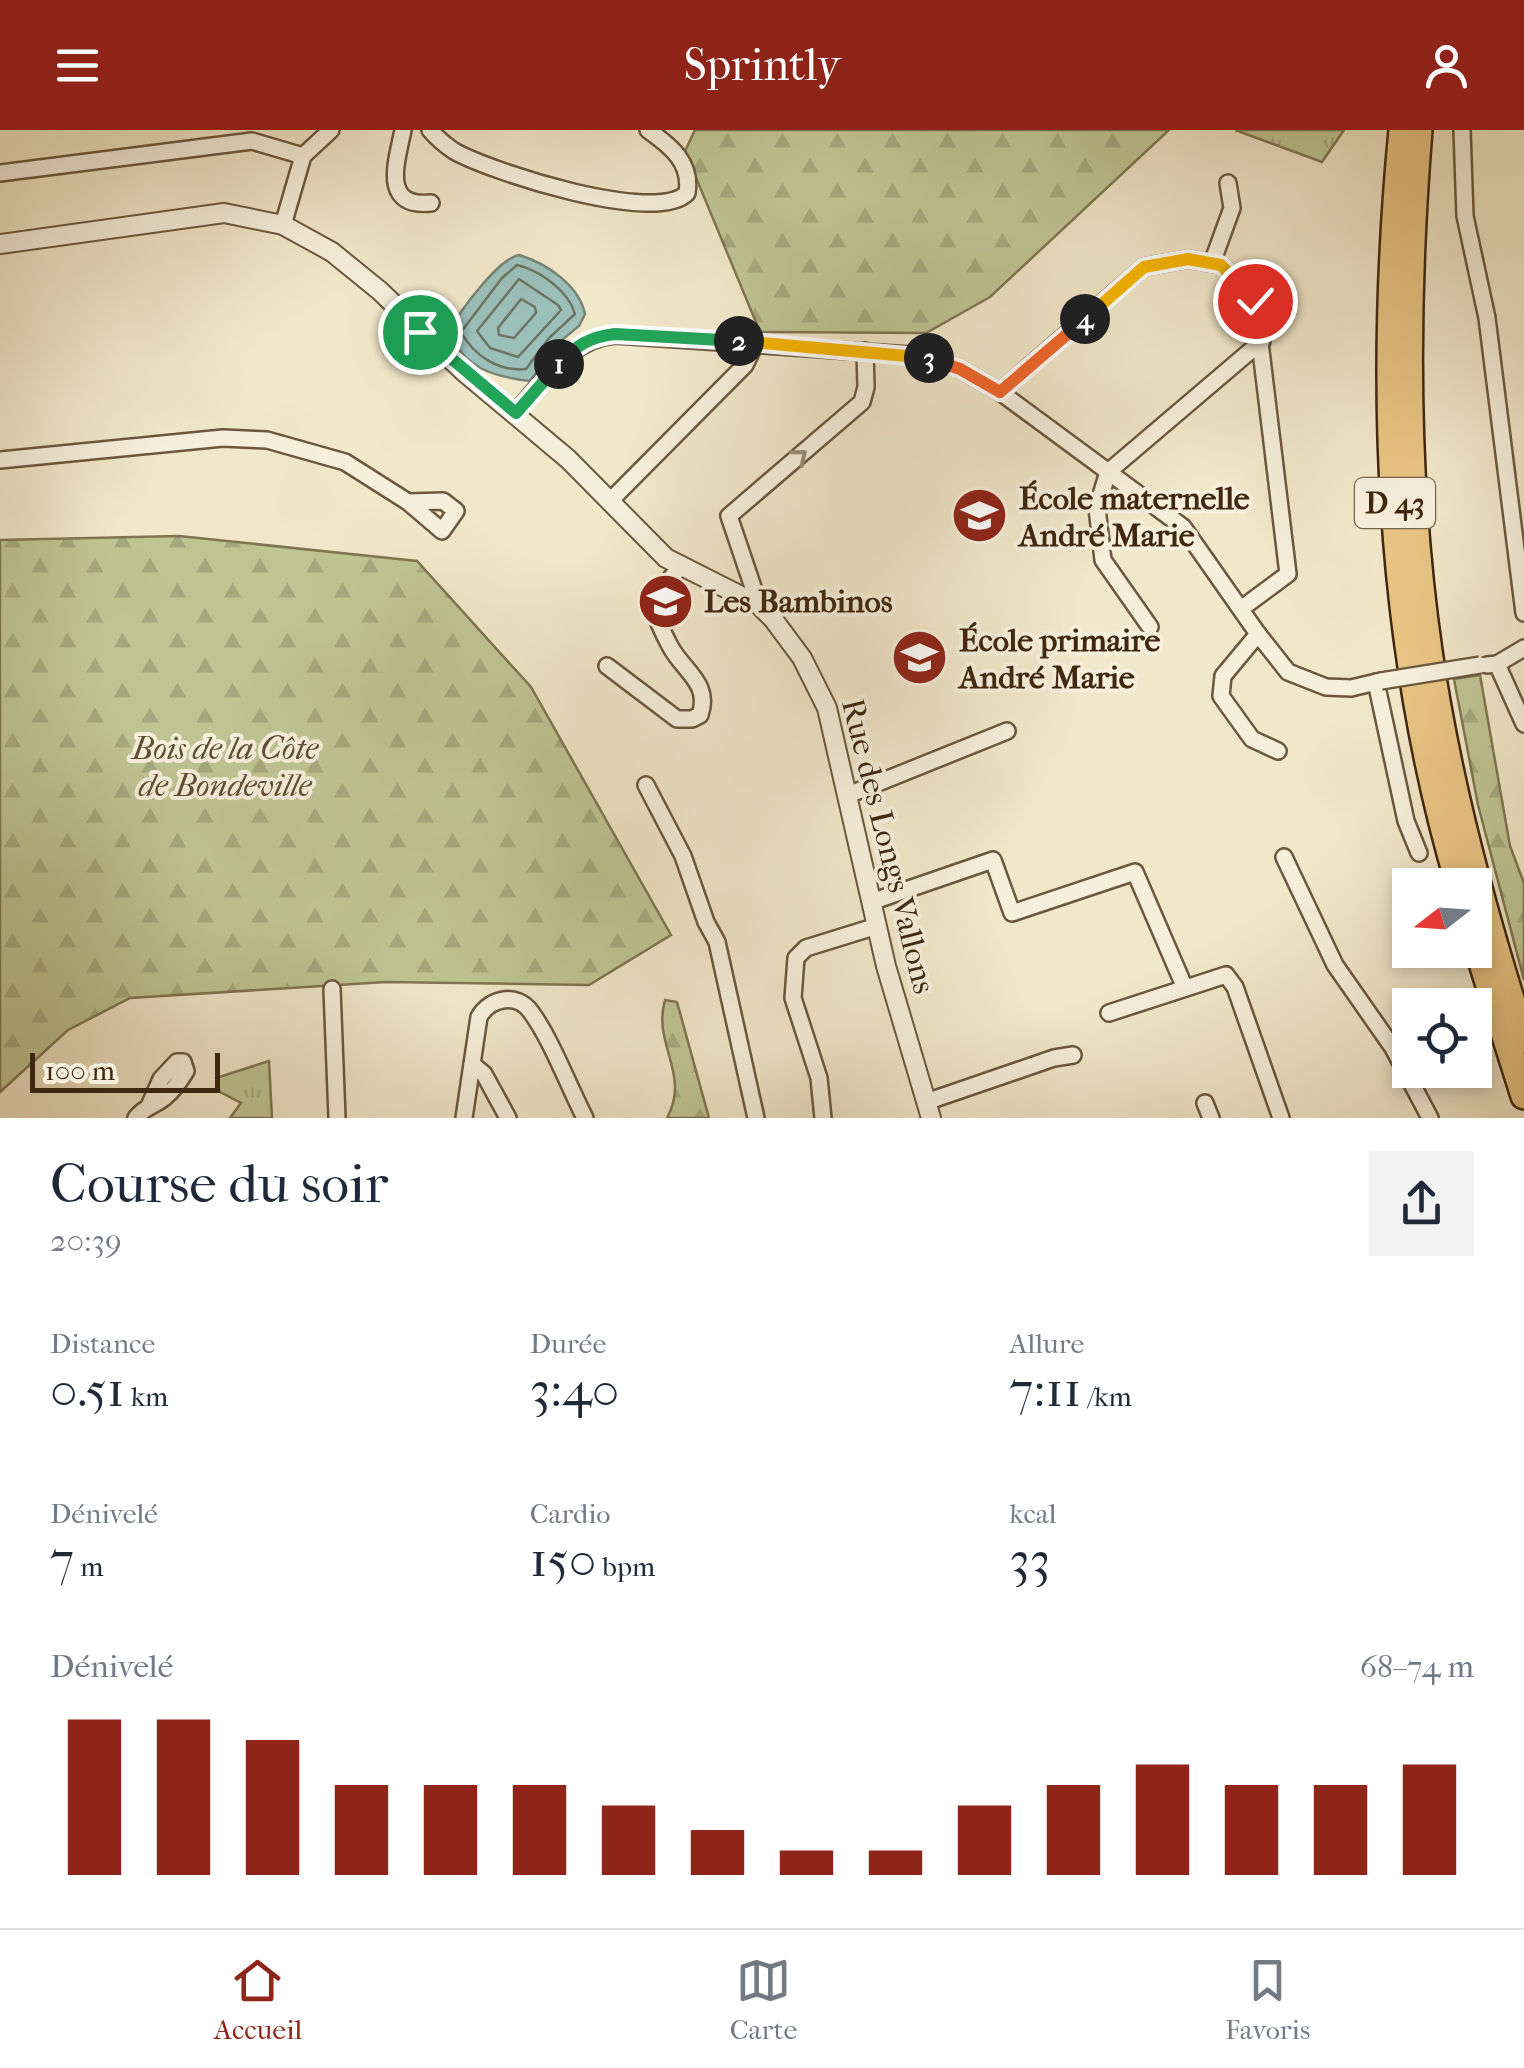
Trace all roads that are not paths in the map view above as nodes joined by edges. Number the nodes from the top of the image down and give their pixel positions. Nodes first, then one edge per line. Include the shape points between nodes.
1 (331, 130) edge
2 (403, 130) edge
3 (430, 130) edge
4 (648, 130) edge
5 (1402, 130) edge
6 (1419, 130) edge
7 (1462, 130) edge
8 (303, 156) junction
9 (0, 173) edge
10 (1228, 184) dead end
11 (431, 202) dead end
12 (283, 225) junction
13 (0, 244) edge
14 (1212, 264) junction
15 (1262, 340) junction
16 (756, 342) junction
17 (865, 351) junction
18 (1000, 392) junction
19 (516, 413) junction
20 (0, 460) edge
21 (1108, 472) junction
22 (610, 501) junction
23 (408, 502) dead end
24 (1519, 553) edge
25 (680, 568) junction
26 (759, 605) junction
27 (1242, 608) junction
28 (1524, 612) edge
29 (1150, 628) dead end
30 (1258, 634) junction
31 (1524, 648) edge
32 (1497, 664) junction
33 (607, 666) dead end
34 (1378, 682) junction
35 (1524, 724) edge
36 (1006, 732) dead end
37 (1278, 751) dead end
38 (646, 785) dead end
39 (848, 795) junction
40 (1419, 853) dead end
41 (1284, 857) dead end
42 (1454, 868) edge
43 (871, 902) junction
44 (878, 926) junction
45 (1484, 968) edge
46 (1185, 988) junction
47 (332, 989) dead end
48 (1108, 1013) dead end
49 (1524, 1040) edge
50 (1073, 1055) dead end
51 (472, 1064) junction
52 (1524, 1096) edge
53 (150, 1106) dead end
54 (928, 1110) edge
55 (136, 1118) edge
56 (337, 1118) edge
57 (464, 1118) edge
58 (508, 1118) edge
59 (585, 1118) edge
60 (756, 1118) edge
61 (823, 1118) edge
62 (1281, 1118) edge
63 (1430, 1118) edge

1 - 8 street
2 - 11 street via 396,186 407,200
3 - 4 street via 454,150 545,182 624,204 672,203 687,193 689,181 669,144
5 - 42 highway, D 43 via 1391,292 1396,518 1412,664
6 - 49 highway, D 43 via 1408,366 1422,591 1458,809
7 - 24 street via 1465,216 1490,336
8 - 9 street via 252,141
8 - 12 street
10 - 14 street via 1232,208
12 - 13 street, Rue des Longs Vallons via 224,213
12 - 19 street, Rue des Longs Vallons via 357,271
14 - 15 street via 1221,265 1255,301
14 - 18 street via 1188,259 1144,267
15 - 21 street
15 - 27 street via 1288,574
16 - 17 street
16 - 19 street via 594,337 570,352
16 - 22 street via 745,365
17 - 18 street via 925,356
26 -> 17 street via 728,520 862,402
18 - 21 street
19 - 22 street, Rue des Longs Vallons
20 - 23 street via 222,438 267,440 345,462
21 - 27 street via 1183,527
21 - 29 street via 1097,508 1104,560
22 - 25 street, Rue des Longs Vallons
24 - 28 street
25 - 26 street, Rue des Longs Vallons
25 - 33 street via 651,602 672,650 700,686 700,714 677,719
26 - 39 street, Rue des Longs Vallons via 821,692
27 - 30 street
30 - 34 street via 1288,672 1326,688
30 - 37 street via 1223,676 1221,696 1252,739
31 - 32 street
32 - 34 street, bridge
32 - 35 street
34 - 40 street via 1406,821
36 - 39 street
38 - 60 street via 717,942
39 - 43 street, Rue des Longs Vallons
41 - 63 street via 1334,965 1393,1048
43 - 44 street, Rue des Longs Vallons
43 - 46 street via 992,860 1012,913 1135,872
44 - 54 street, Rue des Longs Vallons
44 - 61 street via 806,948 796,958 793,998 819,1078
45 - 52 highway
46 - 48 street
46 - 62 street via 1226,976 1235,987
47 - 56 street
50 - 54 street
51 - 57 street
51 - 58 street
51 - 59 street via 482,1012 494,1001 515,1001 532,1013
53 - 55 street

